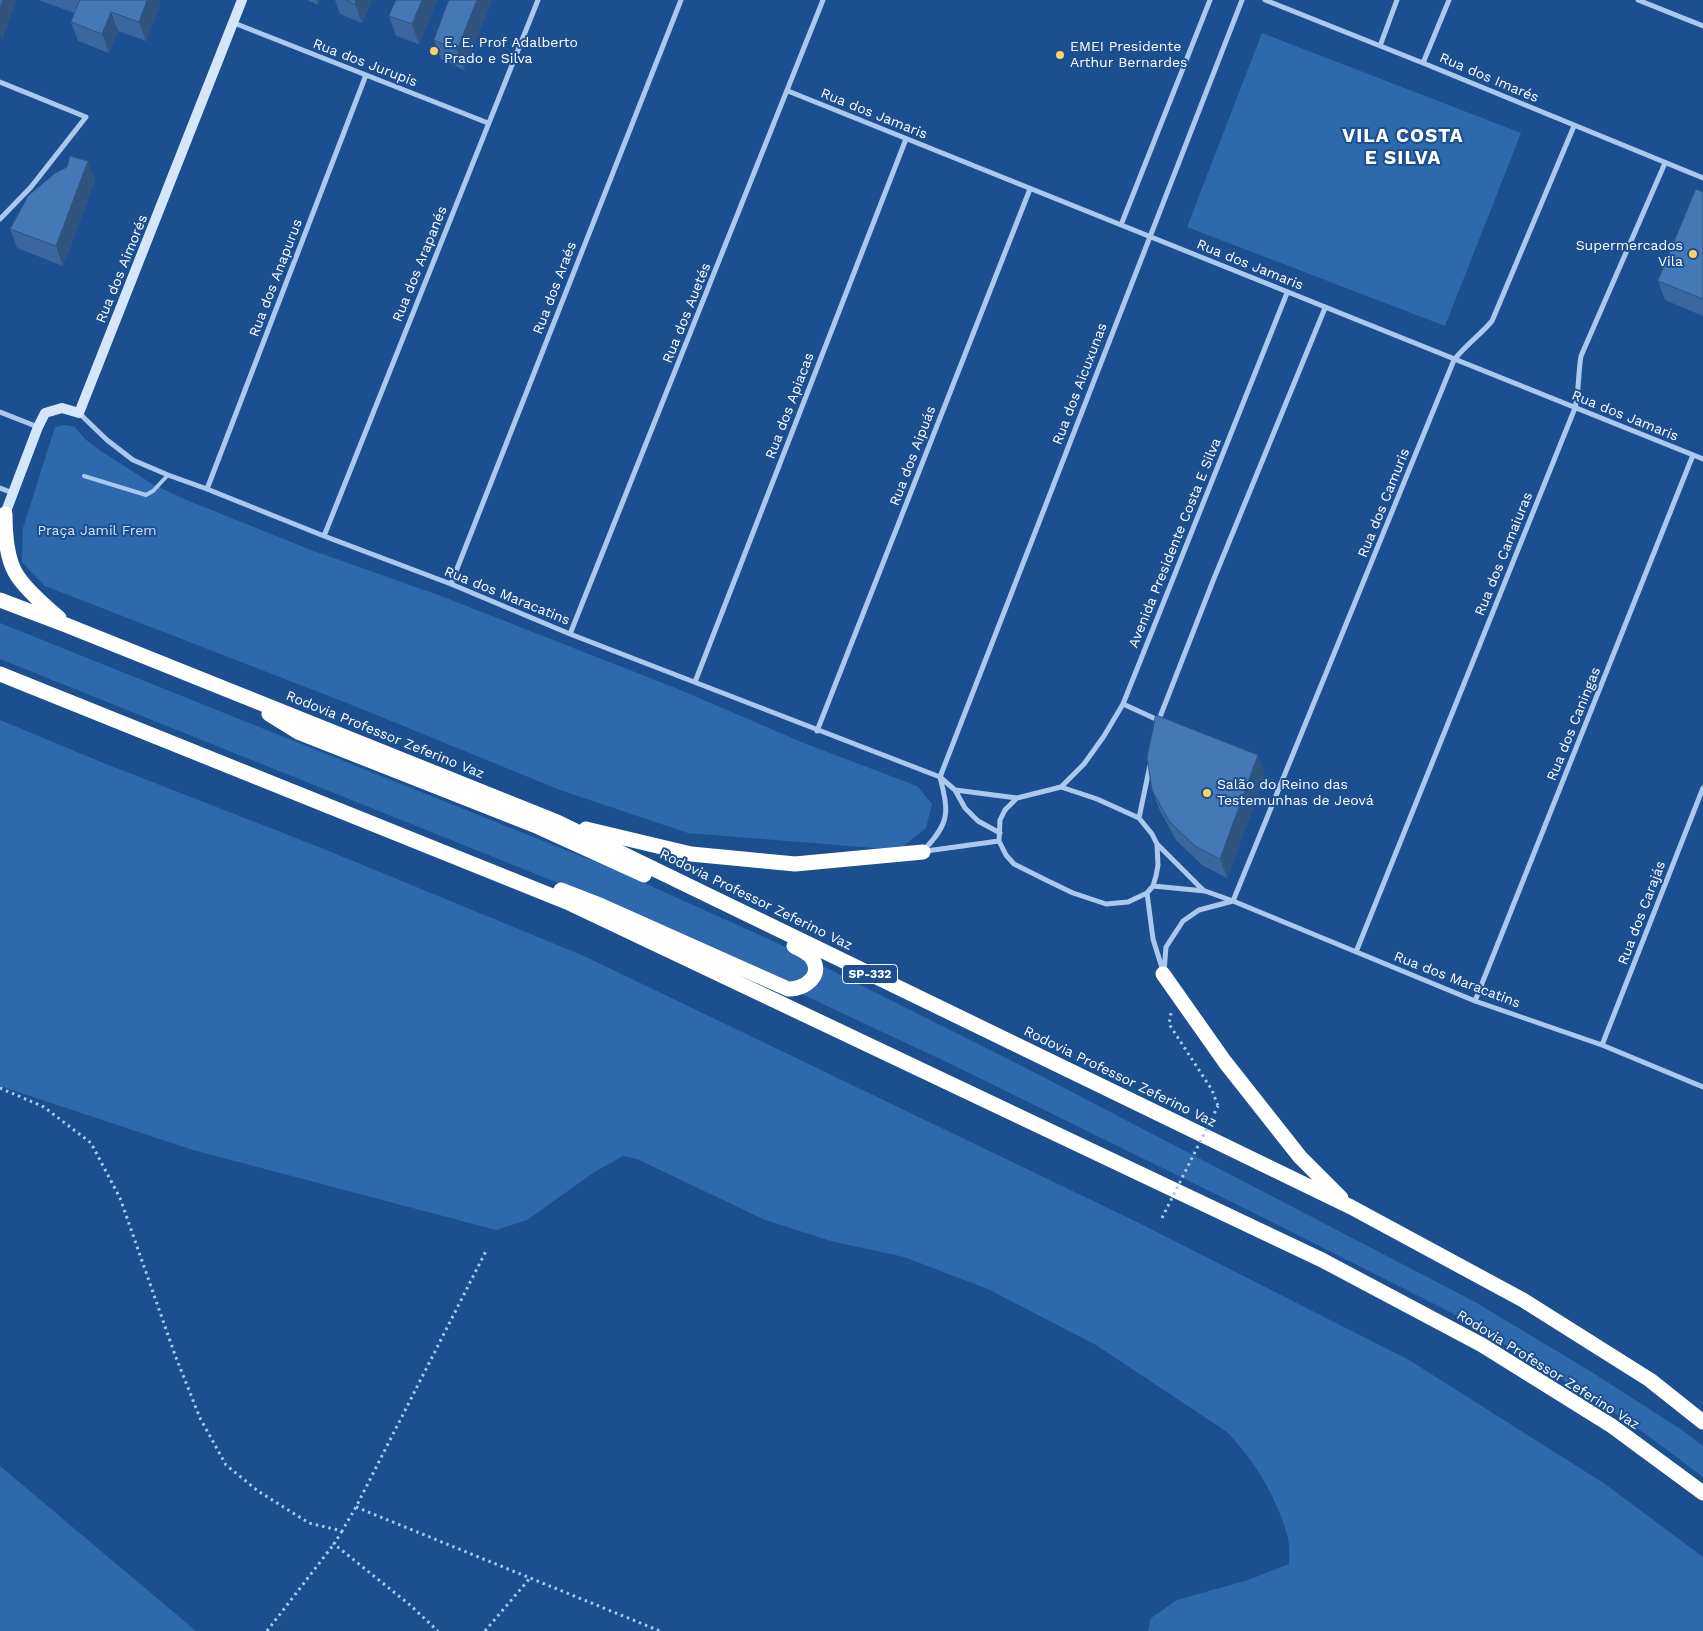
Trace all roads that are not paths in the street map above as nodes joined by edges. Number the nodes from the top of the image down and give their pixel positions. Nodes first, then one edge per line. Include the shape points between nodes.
1 (242, 0) edge
2 (538, 0) edge
3 (681, 0) edge
4 (823, 0) edge
5 (1210, 0) edge
6 (1242, 0) edge
7 (1265, 0) edge
8 (1397, 0) edge
9 (1449, 0) edge
10 (1638, 0) edge
11 (234, 23) junction
12 (1703, 26) edge
13 (1380, 46) junction
14 (1423, 63) junction
15 (366, 75) junction
16 (0, 82) edge
17 (788, 91) junction
18 (488, 123) junction
19 (1574, 126) junction
20 (906, 139) junction
21 (1665, 163) junction
22 (1703, 178) edge
23 (1030, 189) junction
24 (0, 219) edge
25 (1121, 225) junction
26 (1149, 236) junction
27 (1287, 293) junction
28 (1325, 308) junction
29 (1454, 360) junction
30 (1575, 408) junction
31 (0, 412) edge
32 (79, 413) junction
33 (38, 427) junction
34 (1693, 455) junction
35 (1703, 460) edge
36 (168, 475) junction
37 (84, 476) dead end
38 (0, 488) edge
39 (207, 489) junction
40 (13, 493) junction
41 (3, 518) edge
42 (324, 536) junction
43 (451, 584) junction
44 (0, 600) edge
45 (66, 625) junction
46 (570, 634) junction
47 (0, 674) edge
48 (695, 682) junction
49 (234, 692) junction
50 (1123, 704) junction
51 (1158, 720) junction
52 (1156, 730) edge
53 (817, 731) junction
54 (1151, 760) edge
55 (940, 777) junction
56 (258, 778) junction
57 (1061, 788) junction
58 (1703, 788) edge
59 (955, 790) junction
60 (1017, 798) junction
61 (1139, 818) junction
62 (557, 822) junction
63 (1000, 833) junction
64 (999, 841) junction
65 (1157, 844) junction
66 (922, 852) junction
67 (1153, 886) junction
68 (1204, 891) junction
69 (1147, 893) junction
70 (1233, 901) junction
71 (1356, 952) junction
72 (1164, 974) junction
73 (1475, 1001) junction
74 (1602, 1045) junction
75 (1703, 1087) edge
76 (1351, 1207) junction
77 (1703, 1422) edge
78 (1703, 1493) edge

1 - 11 street, Rua dos Aimorés
2 - 18 street, Rua dos Arapanés
3 - 43 street, Rua dos Araés
4 - 17 street, Rua dos Auetés
5 - 25 street
6 - 26 street, Rua dos Aicuxunas
7 - 13 street, Rua dos Imarés
8 - 13 street
9 - 14 street
10 - 12 street
11 - 15 street, Rua dos Jurupis
11 - 32 street, Rua dos Aimorés
13 - 14 street, Rua dos Imarés
14 - 19 street, Rua dos Imarés
15 - 18 street, Rua dos Jurupis
15 - 39 street, Rua dos Anapurus
16 - 24 street via 86,117
17 - 20 street, Rua dos Jamaris
17 - 46 street, Rua dos Auetés
18 - 42 street, Rua dos Arapanés
19 - 21 street, Rua dos Imarés
19 - 29 street, Rua dos Camuris via 1492,321
20 - 23 street, Rua dos Jamaris
20 - 48 street, Rua dos Apiacas
21 - 22 street, Rua dos Imarés
21 - 30 street, Rua dos Camaiuras via 1581,356
23 - 25 street, Rua dos Jamaris
23 - 53 street, Rua dos Aipuás
25 - 26 street, Rua dos Jamaris
26 - 27 street, Rua dos Jamaris
26 - 55 street, Rua dos Aicuxunas
27 - 28 street, Rua dos Jamaris
27 - 50 street, Avenida Presidente Costa E Silva
28 - 29 street, Rua dos Jamaris
28 - 51 street
29 - 30 street, Rua dos Jamaris
29 - 70 street, Rua dos Camuris
30 - 34 street, Rua dos Jamaris
30 - 71 street, Rua dos Camaiuras
31 - 33 street
32 - 33 street via 62,408 44,413
32 - 36 street, Rua dos Maracatins via 133,460
33 - 40 street
34 - 35 street, Rua dos Jamaris
34 - 73 street, Rua dos Caningas
36 - 37 lane via 146,495
36 - 39 street, Rua dos Maracatins
38 - 40 street
39 - 42 street, Rua dos Maracatins
40 - 41 street
41 - 45 highway via 5,540 15,573
42 - 43 street, Rua dos Maracatins
43 - 46 street, Rua dos Maracatins
44 - 45 highway, Rodovia Professor Zeferino Vaz / SP-332
45 - 49 highway, Rodovia Professor Zeferino Vaz / SP-332
46 - 48 street, Rua dos Maracatins
47 - 56 highway, Rodovia Professor Zeferino Vaz
48 - 53 street, Rua dos Maracatins
49 - 56 highway via 298,732 534,825 735,918 807,953 815,964 815,972 812,979 800,988 788,989 602,906 289,781
49 - 62 highway, Rodovia Professor Zeferino Vaz / SP-332
50 - 51 street
50 - 57 street, Avenida Presidente Costa E Silva via 1084,764
51 - 52 street
53 - 55 street, Rua dos Maracatins
54 - 61 street
55 - 59 street, Rua dos Maracatins
55 - 66 street via 946,802 945,818 938,834
56 - 78 highway, Rodovia Professor Zeferino Vaz via 567,902 1322,1260 1482,1345 1612,1426
57 - 60 street
57 - 61 street via 1097,799
58 - 74 street, Rua dos Carajás
59 - 60 street
59 - 63 street, Rua dos Maracatins via 965,808 978,821
60 - 63 street via 1000,820
61 - 65 street
62 - 66 highway via 691,854 795,864
62 - 76 highway, Rodovia Professor Zeferino Vaz / SP-332
63 - 64 street
64 - 66 street
64 - 69 street via 1014,864 1073,893 1106,904 1128,902
65 - 67 street via 1158,865
65 - 68 street, Rua dos Maracatins
67 - 68 street, Rua dos Maracatins
67 - 69 street
68 - 70 street, Rua dos Maracatins
69 - 72 street via 1153,938
70 - 71 street, Rua dos Maracatins
70 - 72 street via 1199,910 1183,921 1166,947
71 - 73 street, Rua dos Maracatins
72 - 76 highway via 1225,1062 1300,1158
73 - 74 street, Rua dos Maracatins
74 - 75 street, Rua dos Maracatins
76 - 77 highway, Rodovia Professor Zeferino Vaz / SP-332 via 1524,1300 1650,1380

